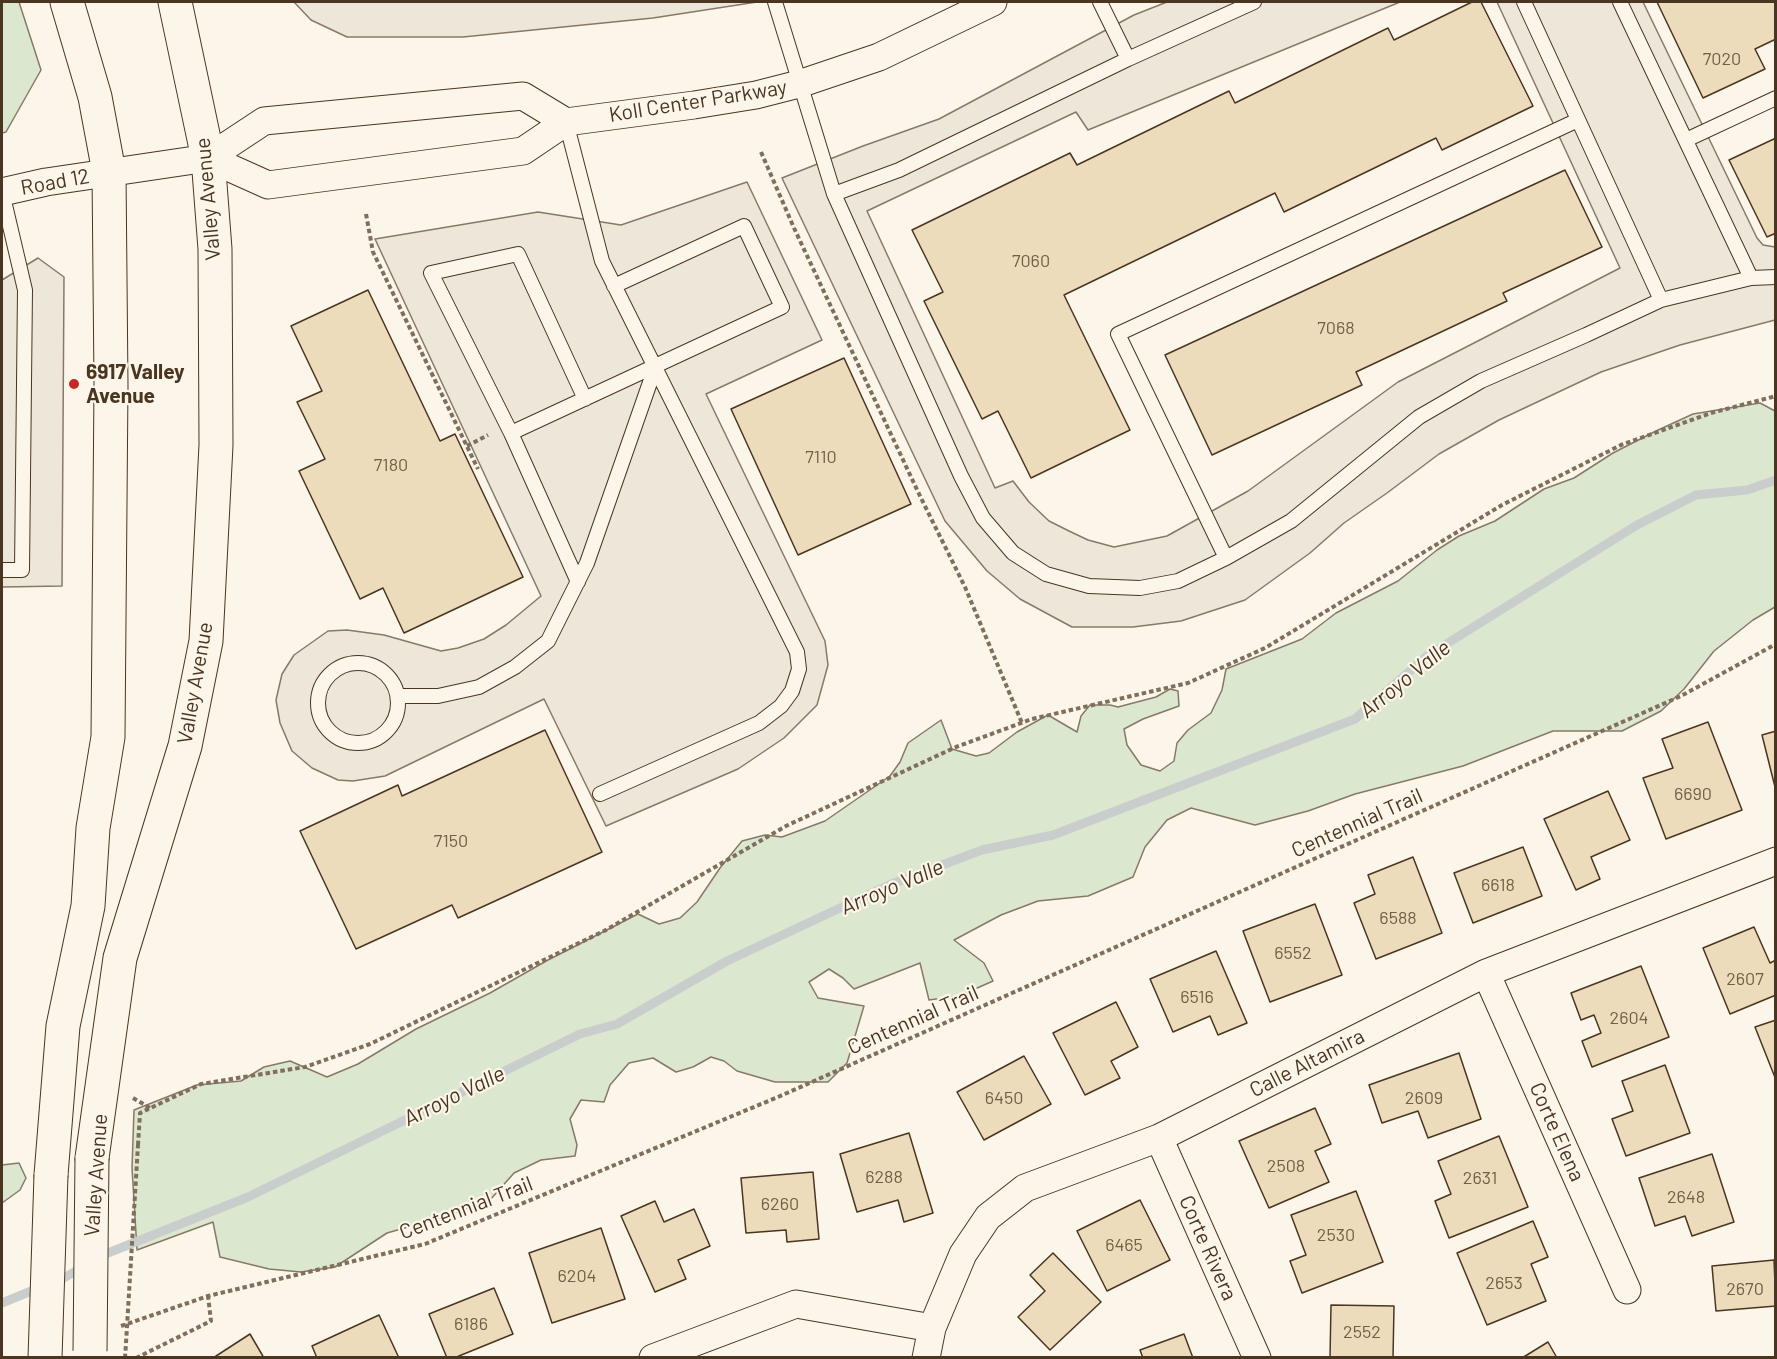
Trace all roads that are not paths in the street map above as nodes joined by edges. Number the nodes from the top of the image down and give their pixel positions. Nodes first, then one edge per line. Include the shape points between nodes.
1 (67, 2) edge
2 (175, 2) edge
3 (775, 2) edge
4 (993, 2) edge
5 (1100, 2) edge
6 (1254, 2) edge
7 (1524, 2) edge
8 (1620, 2) edge
9 (1128, 59) junction
10 (799, 84) junction
11 (1776, 98) edge
12 (1578, 120) junction
13 (566, 122) junction
14 (1686, 140) junction
15 (208, 158) junction
16 (109, 172) junction
17 (2, 192) edge
18 (834, 194) junction
19 (1776, 277) edge
20 (1751, 278) junction
21 (615, 286) junction
22 (1661, 300) junction
23 (655, 368) junction
24 (585, 399) junction
25 (511, 433) junction
26 (1226, 558) junction
27 (2, 570) edge
28 (578, 582) junction
29 (398, 696) junction
30 (600, 794) dead end
31 (1776, 861) edge
32 (1486, 973) junction
33 (1159, 1138) junction
34 (1627, 1290) dead end
35 (932, 1328) junction
36 (90, 1354) edge
37 (45, 1358) edge
38 (652, 1358) edge
39 (926, 1358) edge
40 (1257, 1358) edge

1 - 16 main road, Valley Avenue via 95,97
2 - 15 main road, Valley Avenue
3 - 10 lane
4 - 10 street, Koll Center Parkway via 879,57
5 - 9 lane
6 - 9 lane
7 - 12 lane
8 - 14 lane
9 - 18 lane via 899,170
10 - 13 street, Koll Center Parkway via 756,95
10 - 18 lane
11 - 14 lane
12 - 22 lane
12 - 26 lane via 1118,334
13 - 15 street, Koll Center Parkway via 523,151 268,185
13 - 15 street via 523,96 264,121
13 - 21 lane via 602,261
14 - 20 lane
15 - 16 street
15 - 36 main road, Valley Avenue, bridge via 215,249 216,445 206,641 185,746 120,958 92,1158
16 - 17 street, Road 12
16 - 37 main road, Valley Avenue, bridge via 108,737 93,828 88,906 63,1026 51,1175
17 - 27 lane via 25,290 22,570
18 - 26 lane via 961,476 983,519 1013,553 1046,574 1089,586 1140,588 1178,581
19 - 20 lane
20 - 22 lane
21 - 23 lane
21 - 23 lane via 744,226 782,307
22 - 26 lane via 1480,381 1419,417 1291,521
23 - 24 lane
23 - 28 lane
23 - 30 lane via 797,652 799,669 792,691 781,706 759,723
24 - 25 lane
24 - 25 lane via 518,254 431,273
25 - 28 lane
28 - 29 lane via 548,641 515,667 480,687 438,696
29 - 29 lane via 392,681 382,671 368,664 353,663 327,678 318,707 322,723 333,735 348,743 364,743 379,738 391,727 398,712
31 - 32 street, Calle Altamira
32 - 33 street, Calle Altamira
32 - 34 street, Corte Elena
33 - 35 street, Calle Altamira via 1026,1188 988,1217 963,1254
33 - 40 street, Corte Rivera
35 - 38 street via 796,1304
35 - 39 street, Calle Altamira

